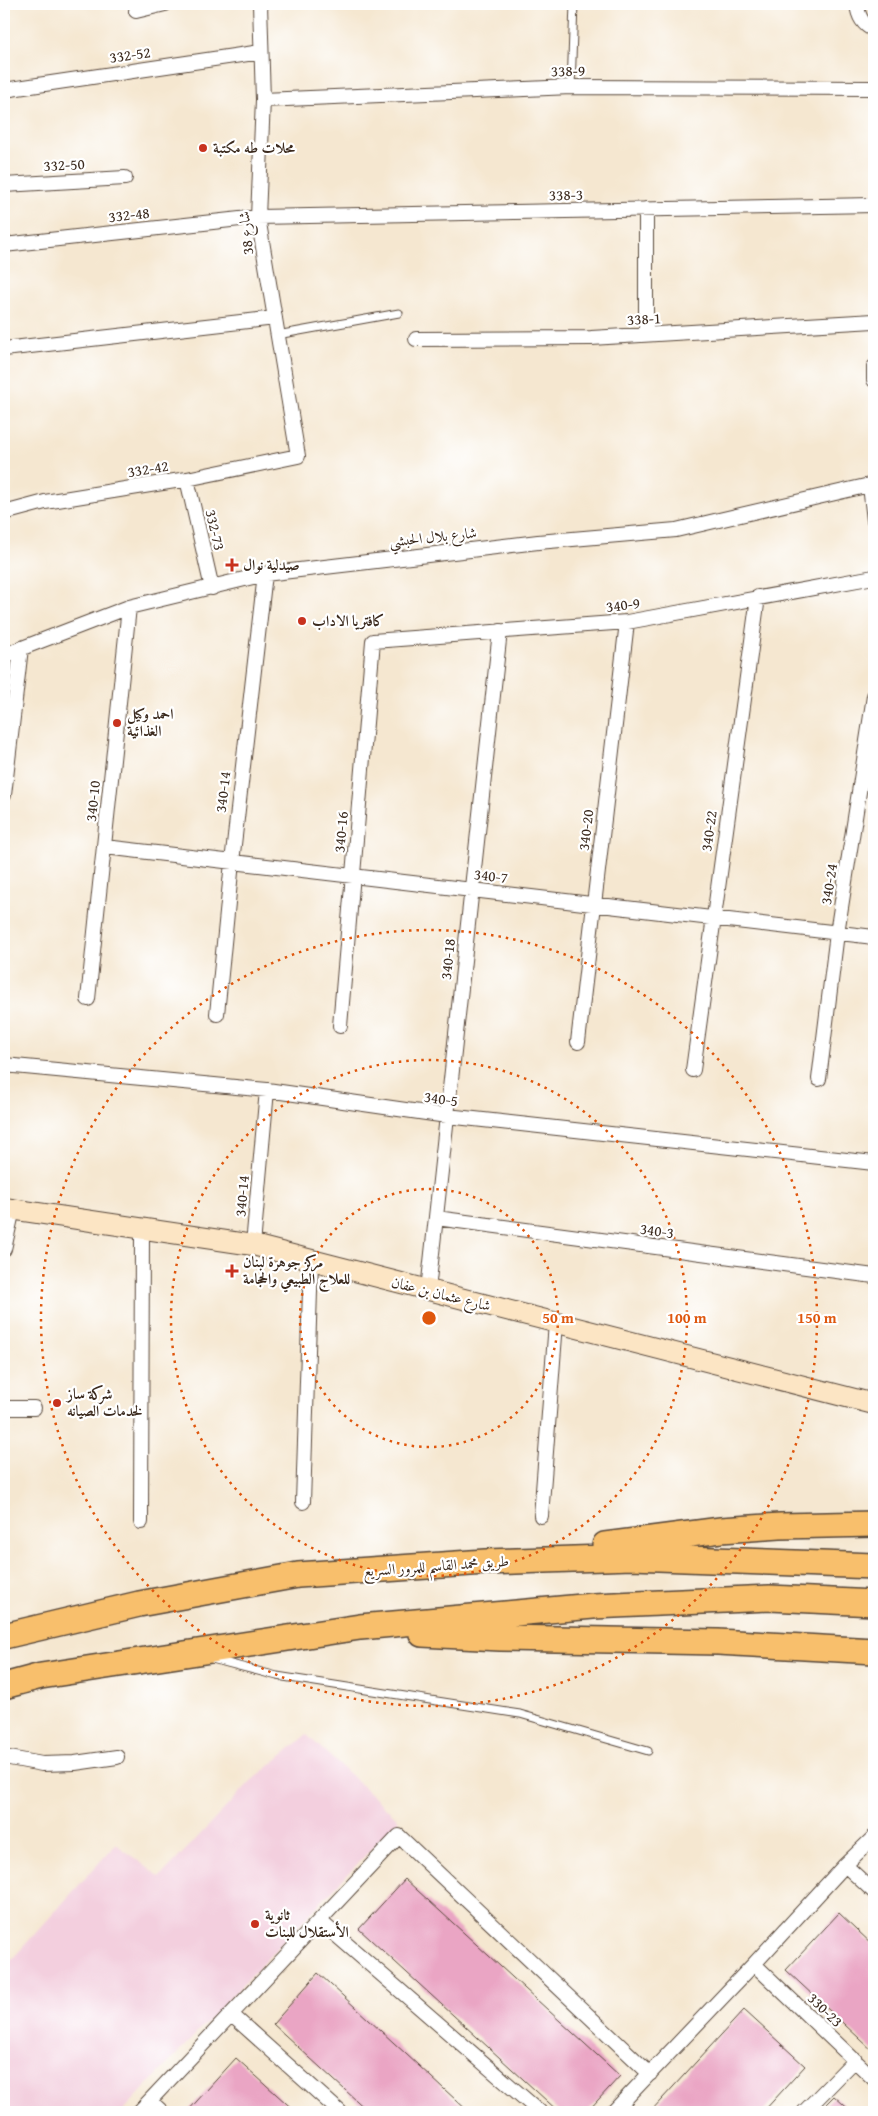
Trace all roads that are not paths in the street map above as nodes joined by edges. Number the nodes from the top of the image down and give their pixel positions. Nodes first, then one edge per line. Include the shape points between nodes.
1 (165, 4) edge
2 (260, 4) edge
3 (574, 4) edge
4 (857, 4) edge
5 (136, 11) dead end
6 (874, 30) edge
7 (261, 52) junction
8 (571, 87) junction
9 (874, 88) edge
10 (4, 90) edge
11 (263, 100) junction
12 (125, 178) dead end
13 (4, 185) edge
14 (874, 205) edge
15 (646, 209) junction
16 (258, 217) junction
17 (4, 244) edge
18 (399, 313) dead end
19 (275, 318) junction
20 (874, 321) edge
21 (277, 335) junction
22 (646, 335) junction
23 (416, 339) dead end
24 (4, 350) edge
25 (874, 366) edge
26 (874, 380) edge
27 (298, 456) joint
28 (187, 479) junction
29 (872, 485) edge
30 (4, 514) edge
31 (874, 520) edge
32 (265, 574) junction
33 (874, 577) edge
34 (212, 588) junction
35 (758, 597) junction
36 (129, 607) junction
37 (627, 622) junction
38 (500, 631) junction
39 (373, 641) joint
40 (21, 648) junction
41 (4, 654) edge
42 (874, 696) edge
43 (873, 717) edge
44 (4, 795) edge
45 (105, 847) junction
46 (232, 862) junction
47 (354, 876) junction
48 (472, 890) junction
49 (594, 904) junction
50 (714, 918) junction
51 (837, 933) junction
52 (874, 937) edge
53 (88, 999) dead end
54 (217, 1014) dead end
55 (340, 1026) dead end
56 (578, 1042) dead end
57 (4, 1066) edge
58 (693, 1070) dead end
59 (819, 1079) dead end
60 (267, 1090) junction
61 (447, 1116) junction
62 (874, 1163) edge
63 (8, 1209) edge
64 (436, 1218) junction
65 (142, 1230) junction
66 (254, 1246) junction
67 (4, 1249) edge
68 (311, 1261) junction
69 (874, 1276) edge
70 (428, 1290) junction
71 (556, 1323) junction
72 (874, 1404) edge
73 (4, 1408) edge
74 (34, 1408) dead end
75 (303, 1502) dead end
76 (541, 1516) dead end
77 (141, 1522) dead end
78 (874, 1524) edge
79 (485, 1562) junction
80 (874, 1566) edge
81 (874, 1603) edge
82 (360, 1627) junction
83 (4, 1636) edge
84 (874, 1651) edge
85 (187, 1653) junction
86 (4, 1686) edge
87 (648, 1751) dead end
88 (4, 1757) edge
89 (117, 1757) dead end
90 (874, 1837) edge
91 (844, 1864) junction
92 (874, 1892) edge
93 (320, 1921) junction
94 (754, 1964) junction
95 (232, 2015) junction
96 (854, 2060) junction
97 (650, 2074) junction
98 (874, 2079) edge
99 (150, 2101) junction
100 (139, 2112) edge
101 (162, 2112) edge
102 (340, 2112) edge
103 (540, 2112) edge
104 (613, 2112) edge
105 (804, 2112) edge

1 - 5 street
2 - 7 street, شارع 38
3 - 8 lane
4 - 6 street via 860,19
7 - 10 street, 332-52
7 - 11 street, شارع 38
8 - 9 street, 338-9
8 - 11 street, 338-9
11 - 16 street, شارع 38
12 - 13 street, 332-50
14 - 15 street, 338-3
15 - 16 street, 338-3
15 - 22 street
16 - 17 street, 332-48
16 - 19 street, شارع 38
18 - 21 lane
19 - 21 street, شارع 38
19 - 24 street
20 - 22 street, 338-1
21 - 27 street, شارع 38
22 - 23 street, 338-1
25 - 26 street
27 - 28 street, 332-42
28 - 30 street, 332-42 via 44,502
28 - 34 street, 332-73
29 - 31 street
29 - 32 street, شارع بلال الحبشي via 676,530 538,542
32 - 34 street, شارع بلال الحبشي
32 - 46 street, 340-14
33 - 35 street, 340-9
34 - 36 street, شارع بلال الحبشي
35 - 37 street, 340-9
35 - 50 street, 340-22
36 - 40 street, شارع بلال الحبشي
36 - 45 street, 340-10
37 - 38 street, 340-9
37 - 49 street, 340-20
38 - 39 street, 340-9
38 - 48 street, 340-18
39 - 47 street, 340-16
40 - 41 street, شارع بلال الحبشي
40 - 44 street
42 - 43 street, 340-24
43 - 51 street, 340-24
45 - 46 street, 340-7
45 - 53 street, 340-10
46 - 47 street, 340-7
46 - 54 street, 340-14
47 - 48 street, 340-7
47 - 55 street, 340-16
48 - 49 street, 340-7
48 - 61 street, 340-18
49 - 50 street, 340-7
49 - 56 street, 340-20
50 - 51 street, 340-7
50 - 58 street, 340-22
51 - 52 street, 340-7
51 - 59 street, 340-24
57 - 60 street, 340-5
60 - 61 street, 340-5
60 - 66 street, 340-14
61 - 62 street, 340-5
61 - 64 street, 340-18
63 - 65 street, شارع عثمان بن عفان
63 - 67 street
64 - 69 street, 340-3
64 - 70 street, 340-18
65 - 66 street, شارع عثمان بن عفان
65 - 77 street
66 - 68 street, شارع عثمان بن عفان
68 - 70 street, شارع عثمان بن عفان
68 - 75 street
70 - 71 street, شارع عثمان بن عفان
71 - 72 street, شارع عثمان بن عفان
71 - 76 street
73 - 74 street
78 - 79 highway via 721,1530
79 - 80 highway, طريق محمد القاسم للمرور السريع via 632,1557
79 - 83 highway, طريق محمد القاسم للمرور السريع via 298,1575 139,1604
81 - 82 highway via 770,1598 603,1606
82 - 84 highway via 453,1636 699,1641
82 - 85 highway
85 - 86 highway via 41,1676
85 - 87 lane via 277,1676 520,1714
88 - 89 street via 42,1764
90 - 91 street
91 - 92 street
91 - 94 street
93 - 95 street
93 - 97 street via 399,1836
93 - 103 street
94 - 96 street, 330-23
94 - 97 street
95 - 99 street
95 - 102 street
96 - 98 street, 330-23
96 - 105 street
97 - 104 street
99 - 100 street
99 - 101 street

